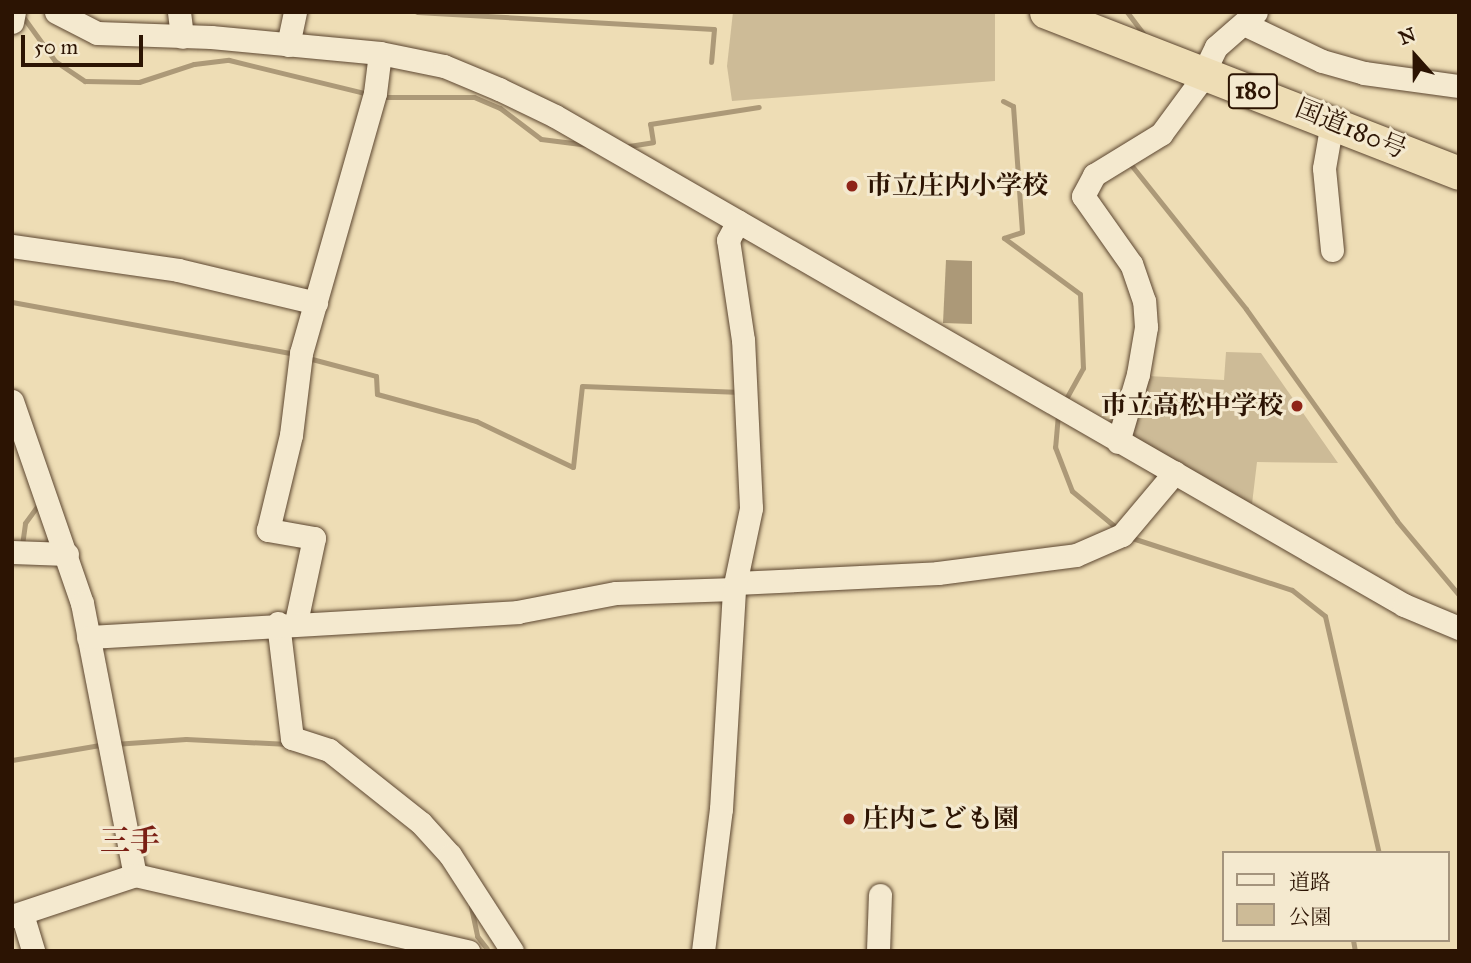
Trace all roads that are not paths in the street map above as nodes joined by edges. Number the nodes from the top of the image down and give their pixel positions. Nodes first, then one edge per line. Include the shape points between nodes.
1 (14, 12) edge
2 (56, 12) edge
3 (179, 12) edge
4 (295, 12) edge
5 (1046, 12) edge
6 (1250, 18) edge
7 (12, 22) edge
8 (182, 37) junction
9 (288, 45) junction
10 (380, 53) junction
11 (1204, 71) junction
12 (1459, 86) edge
13 (1332, 122) junction
14 (1459, 173) edge
15 (737, 221) junction
16 (12, 246) edge
17 (1332, 250) dead end
18 (316, 303) junction
19 (15, 412) edge
20 (1118, 442) junction
21 (1175, 472) junction
22 (19, 552) edge
23 (67, 554) junction
24 (739, 584) junction
25 (287, 622) junction
26 (1459, 628) edge
27 (88, 637) junction
28 (135, 875) junction
29 (880, 895) dead end
30 (17, 915) edge
31 (33, 951) edge
32 (468, 951) edge
33 (512, 951) edge
34 (703, 951) edge
35 (878, 951) edge

1 - 7 street
2 - 8 street via 97,33
3 - 8 street
4 - 9 street
5 - 11 highway, 国道180号 / 180
6 - 11 street via 1216,47
6 - 12 street via 1322,61 1364,73
8 - 9 street
9 - 10 street
10 - 15 street via 444,66 499,89
10 - 18 street via 375,95
11 - 13 highway, 国道180号 / 180
11 - 20 street via 1161,134 1094,175 1083,196 1131,264 1146,314 1138,374
13 - 14 highway, 国道180号 / 180
13 - 17 street via 1324,168
15 - 20 street
15 - 24 street via 728,240 747,392 751,508
16 - 18 street via 178,270
18 - 25 street via 300,355 291,435 268,530 314,538
19 - 23 street via 54,534
20 - 21 street
21 - 24 street via 1123,534 1092,550 1045,561
21 - 26 street via 1405,605
22 - 23 street
23 - 27 street
24 - 25 street via 616,593 517,612
24 - 34 street via 722,809
25 - 27 street
25 - 33 street via 292,737 329,750 421,823 450,855
27 - 28 street
28 - 30 street
28 - 32 street
29 - 35 street
30 - 31 street

